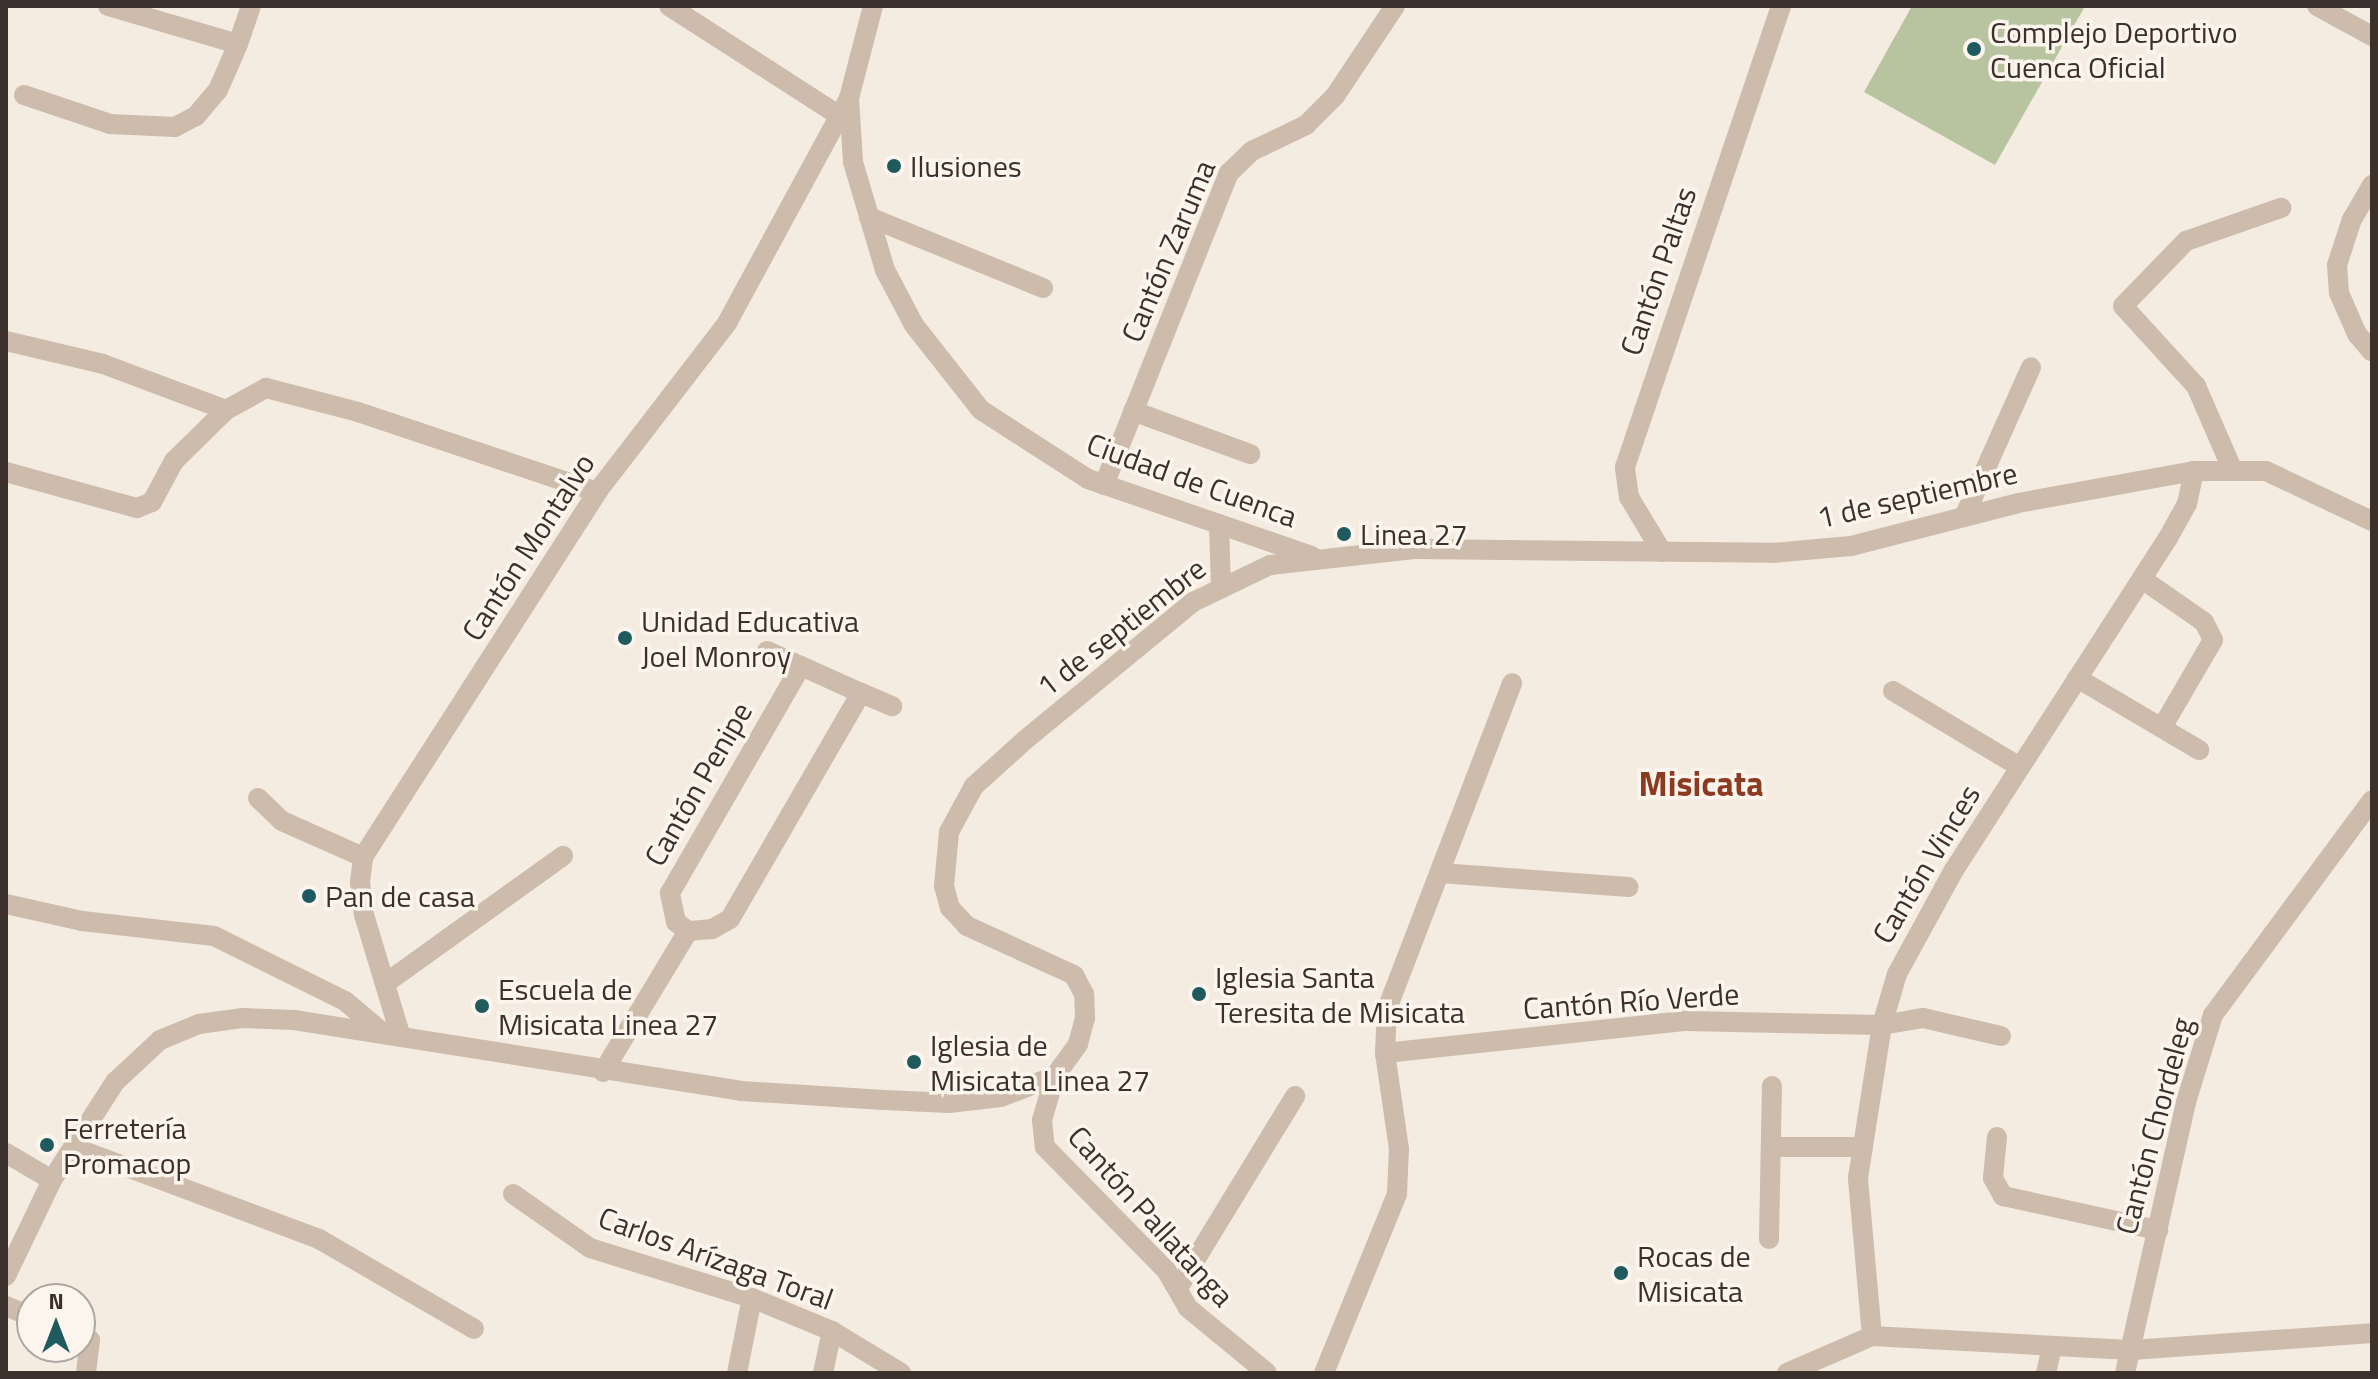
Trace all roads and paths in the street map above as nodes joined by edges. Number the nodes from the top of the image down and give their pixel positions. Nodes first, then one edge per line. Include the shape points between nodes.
1 (108, 6) edge
2 (251, 6) edge
3 (669, 6) edge
4 (873, 6) edge
5 (1395, 6) edge
6 (1781, 6) edge
7 (2317, 6) edge
8 (2372, 36) edge
9 (238, 44) junction
10 (24, 95) dead end
11 (843, 106) junction
12 (2372, 185) edge
13 (2281, 208) dead end
14 (869, 217) junction
15 (1043, 288) dead end
16 (6, 341) edge
17 (2372, 352) edge
18 (2031, 367) dead end
19 (226, 410) junction
20 (1133, 411) junction
21 (1250, 454) dead end
22 (2194, 471) junction
23 (2233, 471) junction
24 (6, 472) edge
25 (1104, 485) junction
26 (597, 492) junction
27 (1964, 517) junction
28 (2372, 521) edge
29 (1219, 524) junction
30 (1662, 552) junction
31 (1312, 556) junction
32 (2142, 579) junction
33 (1221, 586) junction
34 (767, 651) dead end
35 (801, 666) junction
36 (2077, 678) junction
37 (1512, 683) dead end
38 (1893, 691) dead end
39 (861, 693) junction
40 (892, 706) dead end
41 (2163, 726) junction
42 (2199, 750) dead end
43 (2020, 767) junction
44 (258, 798) dead end
45 (2372, 800) edge
46 (563, 856) dead end
47 (363, 857) junction
48 (1441, 873) junction
49 (1628, 887) dead end
50 (6, 904) edge
51 (688, 931) junction
52 (386, 983) junction
53 (1882, 1025) junction
54 (391, 1033) junction
55 (2001, 1036) dead end
56 (1385, 1053) junction
57 (603, 1072) junction
58 (1055, 1076) junction
59 (1772, 1086) dead end
60 (1295, 1096) dead end
61 (1997, 1137) dead end
62 (73, 1147) junction
63 (1772, 1147) junction
64 (1863, 1147) junction
65 (6, 1153) edge
66 (52, 1180) junction
67 (513, 1194) dead end
68 (2158, 1230) junction
69 (1769, 1239) dead end
70 (6, 1276) edge
71 (1178, 1288) junction
72 (752, 1298) junction
73 (474, 1329) dead end
74 (832, 1331) junction
75 (2372, 1333) edge
76 (1872, 1336) junction
77 (2052, 1346) junction
78 (2131, 1350) junction
79 (737, 1373) edge
80 (823, 1373) edge
81 (901, 1373) edge
82 (1267, 1373) edge
83 (1324, 1373) edge
84 (1787, 1373) edge
85 (2046, 1373) edge
86 (2125, 1373) edge

1 - 9 street
2 - 9 street
3 - 11 street
4 - 11 street, Ciudad de Cuenca
5 - 20 street, Cantón Zaruma via 1335,96 1306,125 1252,151 1229,173
6 - 30 street, Cantón Paltas via 1625,467 1629,497
7 - 8 street
9 - 10 street via 218,90 196,116 175,127 110,124
11 - 14 street, Ciudad de Cuenca
11 - 26 street, Cantón Montalvo via 727,323
12 - 17 street via 2352,219 2337,265 2339,293 2357,334
13 - 23 street via 2186,241 2123,306 2196,386
14 - 15 street
14 - 25 street, Ciudad de Cuenca via 885,270 914,325 981,410
16 - 19 street via 103,364
18 - 27 street
19 - 24 street via 174,461 152,502 137,508
19 - 26 street via 266,388 291,391
20 - 21 street
20 - 25 street, Cantón Zaruma
22 - 23 street, 1 de septiembre
22 - 27 street, 1 de septiembre
22 - 32 street, Cantón Vinces via 2187,504
23 - 28 street, 1 de septiembre via 2266,471
25 - 29 street, Ciudad de Cuenca
26 - 47 street, Cantón Montalvo
27 - 30 street, 1 de septiembre via 1851,546 1773,553
29 - 31 street, Ciudad de Cuenca
29 - 33 street
30 - 31 street, 1 de septiembre via 1416,549
31 - 33 street, 1 de septiembre via 1270,565
32 - 36 street, Cantón Vinces
32 - 41 street via 2204,622 2213,640
33 - 58 street, 1 de septiembre via 1193,602 974,786 949,832 944,886 950,908 967,926 1074,975 1084,994 1078,1044
34 - 35 street
35 - 39 street
35 - 51 street, Cantón Penipe via 670,893 676,922
36 - 41 street
36 - 43 street, Cantón Vinces
37 - 48 street
38 - 43 street
39 - 40 street
39 - 51 street via 730,919 712,929
41 - 42 street
43 - 53 street, Cantón Vinces via 1907,946
44 - 47 street via 282,821
45 - 68 street, Cantón Chordeleg via 2213,1015 2186,1102
46 - 52 street
47 - 52 street via 364,915
48 - 49 street
48 - 56 street via 1387,1009
50 - 54 street via 82,921 214,936 345,1001
51 - 57 street
52 - 54 street
53 - 55 street, Cantón Río Verde via 1923,1018
53 - 56 street, Cantón Río Verde via 1686,1021
53 - 64 street, Cantón Vinces
54 - 57 street
54 - 62 street via 254,1018 177,1031 131,1064
56 - 83 street via 1399,1149 1397,1194
57 - 58 street via 741,1091 949,1103 1001,1097
58 - 71 street, Cantón Pallatanga via 1042,1120 1045,1147
59 - 63 street
60 - 71 street
61 - 68 street via 1993,1178 2003,1196
62 - 66 street
62 - 73 street via 319,1239
63 - 64 street
63 - 69 street
64 - 76 street, Cantón Vinces via 1858,1178
65 - 66 street
66 - 70 street
67 - 72 street, Carlos Arízaga Toral via 590,1248
68 - 78 street, Cantón Chordeleg
71 - 82 street, Cantón Pallatanga via 1207,1326
72 - 74 street, Carlos Arízaga Toral
72 - 79 street
74 - 80 street
74 - 81 street, Carlos Arízaga Toral
75 - 78 street
76 - 77 street
76 - 84 street
77 - 78 street
77 - 85 street
78 - 86 street, Cantón Chordeleg

